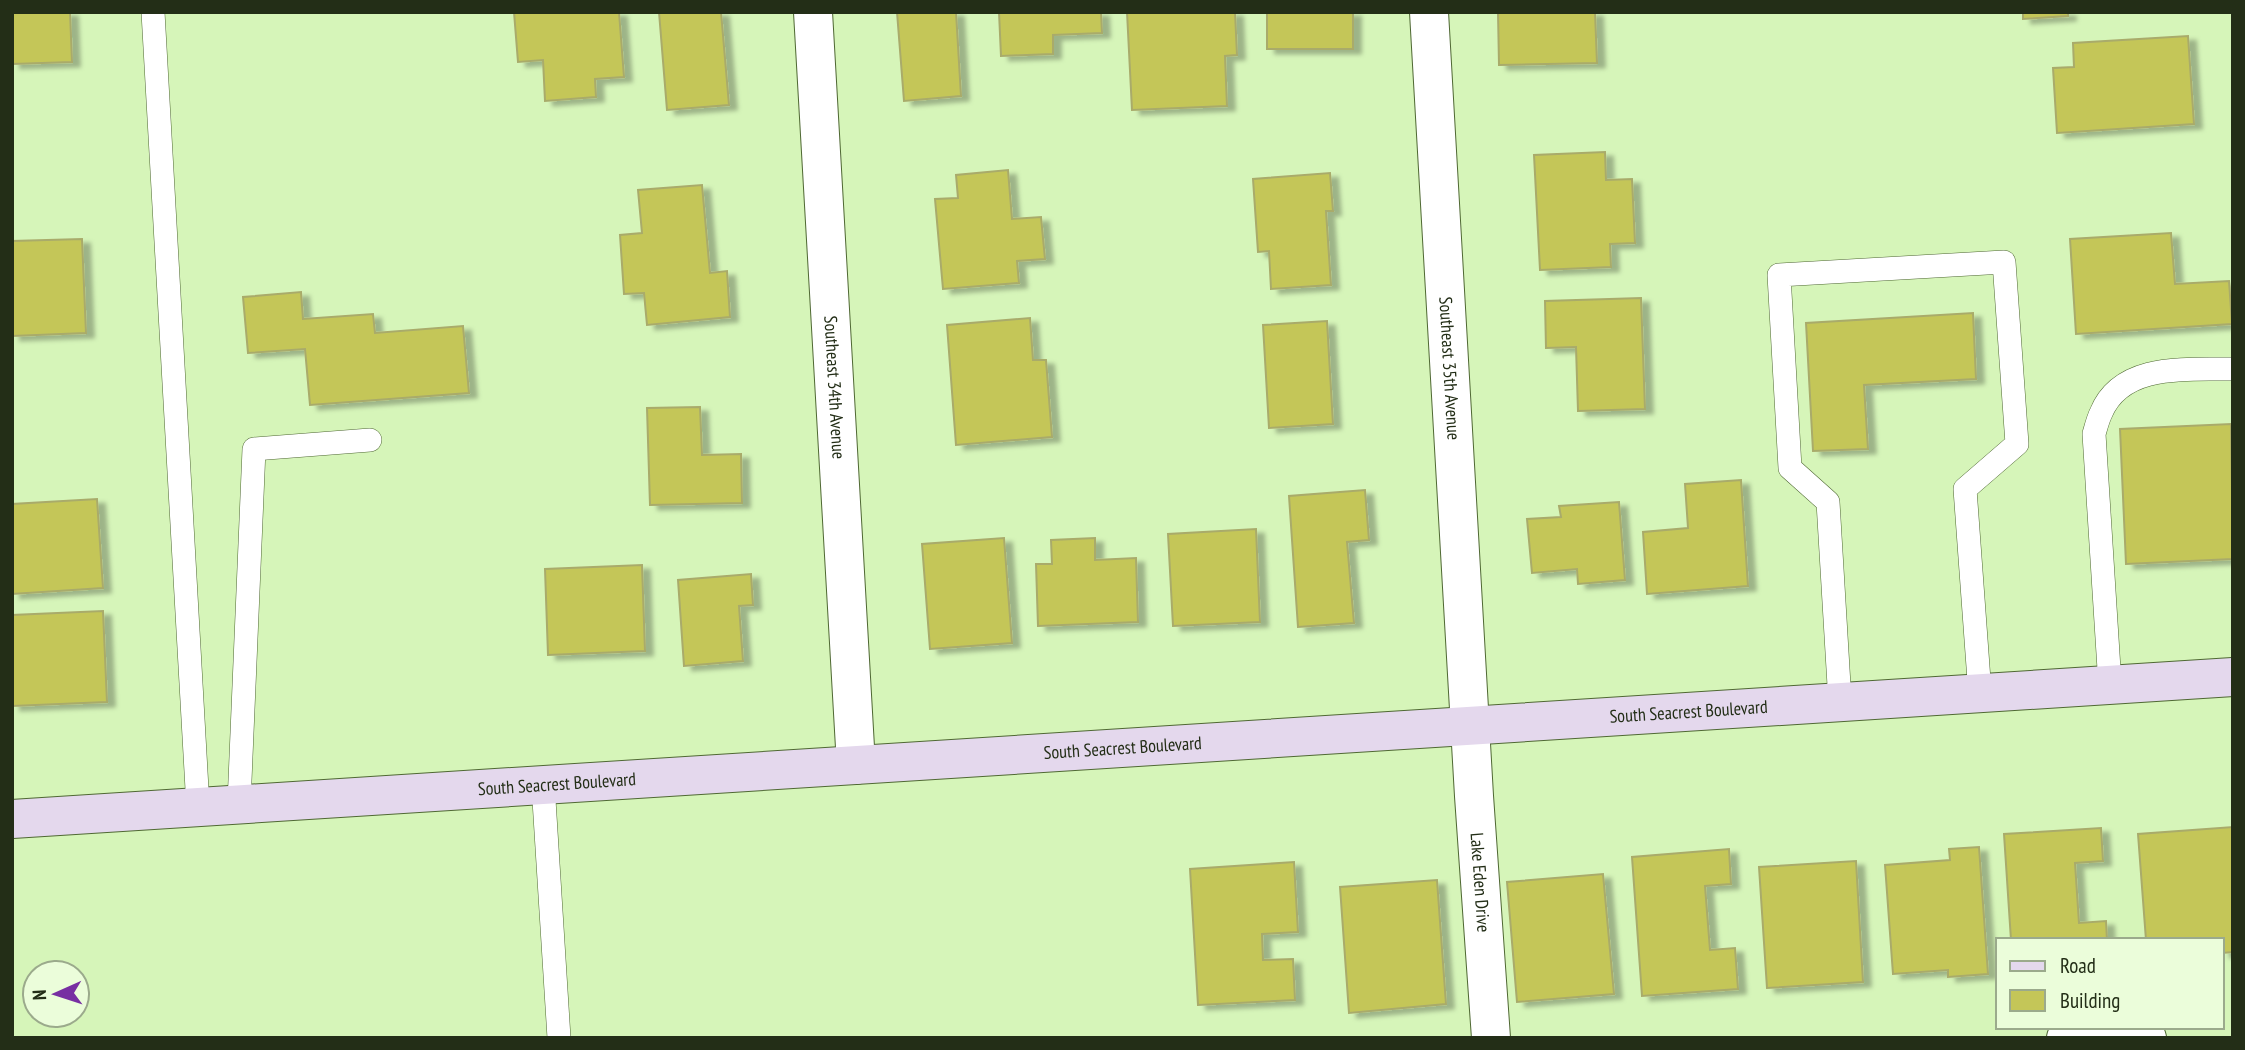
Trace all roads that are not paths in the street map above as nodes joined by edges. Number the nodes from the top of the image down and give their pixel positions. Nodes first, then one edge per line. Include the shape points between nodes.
1 (153, 12) edge
2 (813, 12) edge
3 (1429, 12) edge
4 (2233, 369) edge
5 (370, 440) dead end
6 (2233, 677) edge
7 (2110, 685) junction
8 (1980, 694) junction
9 (1840, 702) junction
10 (1470, 725) junction
11 (856, 765) junction
12 (543, 785) junction
13 (239, 804) junction
14 (198, 807) junction
15 (12, 819) edge
16 (559, 1038) edge
17 (1491, 1038) edge
18 (2066, 1038) edge
19 (2147, 1038) edge

1 - 14 lane
2 - 11 street, Southeast 34th Avenue
3 - 10 street, Southeast 35th Avenue
4 - 7 lane via 2159,371 2136,378 2116,391 2102,411 2094,434
5 - 13 lane via 254,449
6 - 7 street, South Seacrest Boulevard
7 - 8 street, South Seacrest Boulevard
8 - 9 street, South Seacrest Boulevard
8 - 9 lane via 1965,489 2017,444 2004,262 1779,275 1790,468 1828,502
9 - 10 street, South Seacrest Boulevard
10 - 11 street, South Seacrest Boulevard
10 - 17 street, Lake Eden Drive
11 - 12 street, South Seacrest Boulevard
12 - 13 street, South Seacrest Boulevard
12 - 16 lane
13 - 14 street, South Seacrest Boulevard
14 - 15 street, South Seacrest Boulevard
18 - 19 street via 2140,1033

